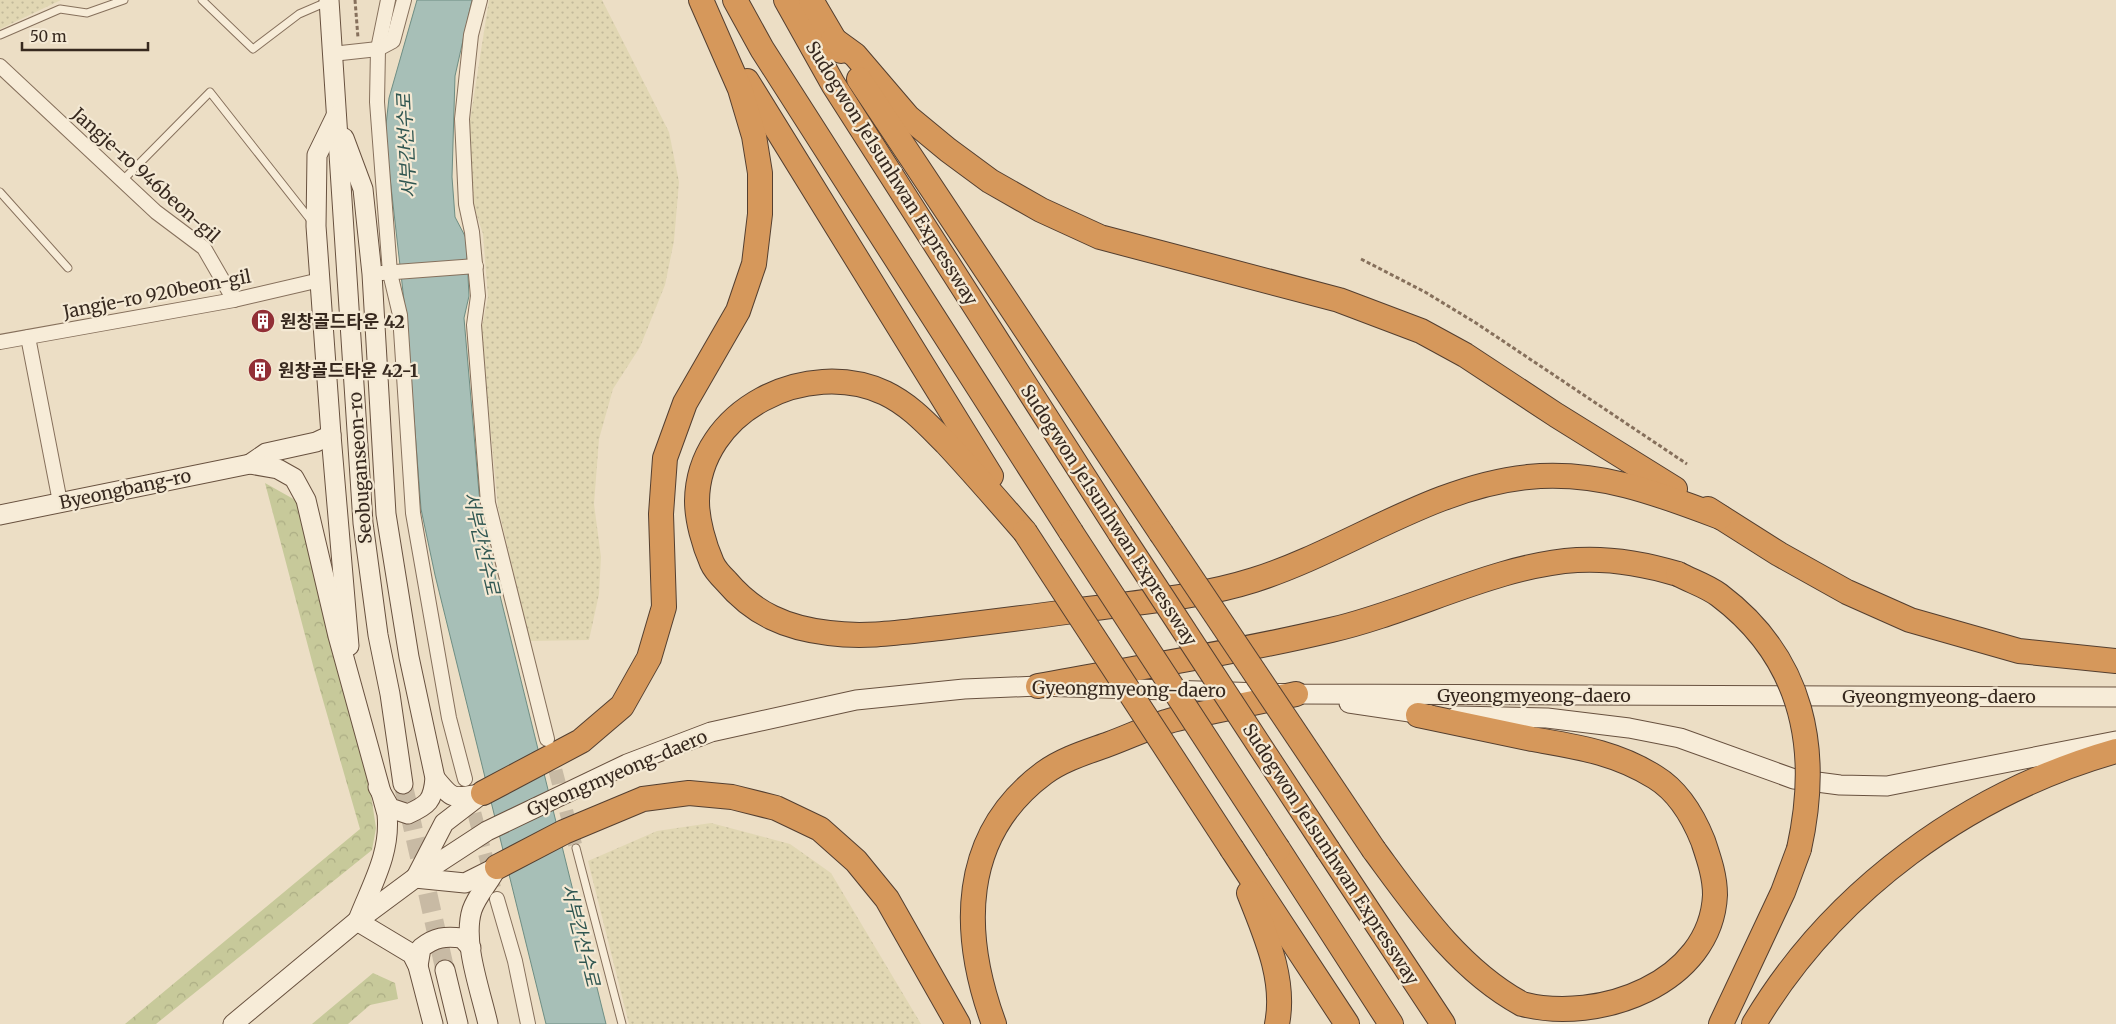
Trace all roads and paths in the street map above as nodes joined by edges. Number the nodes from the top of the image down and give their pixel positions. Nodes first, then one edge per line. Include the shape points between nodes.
1 (124, 0) edge
2 (202, 0) edge
3 (329, 0) edge
4 (388, 0) edge
5 (404, 0) edge
6 (480, 0) edge
7 (701, 0) edge
8 (735, 0) edge
9 (786, 0) edge
10 (811, 0) edge
11 (713, 24) junction
12 (0, 35) edge
13 (833, 39) junction
14 (378, 49) junction
15 (332, 54) junction
16 (0, 66) edge
17 (336, 115) junction
18 (122, 181) junction
19 (0, 192) edge
20 (316, 226) junction
21 (1361, 259) dead end
22 (474, 266) junction
23 (68, 268) dead end
24 (387, 273) junction
25 (320, 280) junction
26 (234, 300) junction
27 (28, 337) junction
28 (0, 342) edge
29 (331, 435) junction
30 (250, 464) junction
31 (1687, 464) dead end
32 (60, 502) junction
33 (0, 515) edge
34 (1720, 517) junction
35 (1025, 532) junction
36 (2116, 661) edge
37 (351, 682) junction
38 (1038, 686) junction
39 (1296, 694) junction
40 (2116, 697) edge
41 (1418, 715) junction
42 (2116, 741) edge
43 (546, 750) junction
44 (2116, 751) edge
45 (435, 778) junction
46 (403, 784) tunnel mouth
47 (474, 786) junction
48 (378, 787) junction
49 (570, 840) junction
50 (1232, 849) junction
51 (497, 867) junction
52 (415, 878) junction
53 (497, 899) tunnel mouth
54 (357, 921) junction
55 (471, 948) junction
56 (418, 966) junction
57 (445, 970) tunnel mouth
58 (233, 1024) edge
59 (433, 1024) edge
60 (458, 1024) edge
61 (488, 1024) edge
62 (528, 1024) edge
63 (622, 1024) edge
64 (958, 1024) edge
65 (994, 1024) edge
66 (1277, 1024) edge
67 (1347, 1024) edge
68 (1391, 1024) edge
69 (1443, 1024) edge
70 (1721, 1024) edge
71 (1754, 1024) edge

1 - 12 lane via 87,13 60,10
2 - 3 lane via 253,49 299,14
3 - 15 street, Seobuganseon-ro
4 - 14 street
5 - 14 street via 393,41
6 - 22 street via 471,36 462,119 466,204
7 - 11 highway
8 - 68 highway, bridge via 762,49 1071,532
9 - 69 highway, Sudogwon Je1sunhwan Expressway, bridge via 833,84 1120,533
10 - 13 highway
11 - 35 highway
11 - 43 highway via 740,89 756,145 760,214 754,264 738,311 685,403 665,458 661,514 664,607 649,658 622,706 581,741
13 - 34 highway via 855,55 908,117 948,150 990,181 1041,210 1100,237 1339,300 1421,331 1465,355
13 - 41 highway, bridge via 1374,850 1424,918 1490,984 1524,1006 1556,1016 1586,1018 1622,1010 1650,997 1681,971 1699,949 1709,923 1714,896 1712,866 1683,801 1656,778 1590,748
14 - 15 street
14 - 24 street via 377,102
15 - 17 street, Seobuganseon-ro
16 - 18 street, Jangje-ro 946beon-gil
17 - 20 street via 318,155
17 - 24 street via 363,189
17 - 46 street, Seobuganseon-ro via 363,523
18 - 20 lane via 210,92
18 - 26 street, Jangje-ro 946beon-gil via 204,248
19 - 23 lane
20 - 25 street
21 - 31 path via 1476,322
22 - 24 street
22 - 43 street via 478,296 474,325 488,503
24 - 45 street via 386,514 409,657
24 - 47 street via 400,315 412,513 449,718
25 - 26 street, Jangje-ro 920beon-gil
25 - 29 street
26 - 27 street, Jangje-ro 920beon-gil
27 - 28 street, Jangje-ro 920beon-gil
27 - 32 street
29 - 30 street via 316,442 266,453
29 - 37 street
30 - 32 street, Byeongbang-ro
30 - 37 street via 278,469 294,478 306,500
32 - 33 street, Byeongbang-ro
34 - 35 highway via 1642,487 1587,478 1530,476 1484,484 1425,506 1255,580 1209,592 865,636 810,630 763,615 713,568 703,538 697,501 703,470 714,442 740,414 771,393 805,382 842,382 882,392 912,409
34 - 36 highway via 1847,592 1910,620 2019,651
35 - 50 highway, bridge
37 - 48 street
38 - 39 street, Gyeongmyeong-daero
38 - 52 street, Gyeongmyeong-daero via 964,689 856,700 711,732 627,764 555,797 487,831
38 - 70 highway, bridge via 1331,630 1533,567 1577,560 1607,560 1647,565 1678,574 1718,594 1748,620 1778,657 1804,723 1809,768 1807,812 1798,849 1783,892
39 - 40 street, Gyeongmyeong-daero
39 - 41 street
39 - 65 highway via 1167,721 1075,756 1045,772 1018,795 994,826 978,867 974,904 974,947 982,990
41 - 42 street via 1546,718 1629,728 1690,741 1794,779 1840,785 1887,786
43 - 47 highway
44 - 71 highway via 2026,783 1978,807 1895,864 1826,929 1766,1004
45 - 47 street via 450,796 457,798
45 - 48 street via 434,793 426,806 408,814 390,808
47 - 52 street via 444,823
48 - 54 street via 389,833 384,856
49 - 51 highway
49 - 63 lane
49 - 64 highway via 643,799 689,793 732,797 776,808 820,829 856,861 887,899
50 - 66 highway via 1273,960 1281,1005
50 - 67 highway
51 - 52 street via 465,883
51 - 55 street via 472,909
52 - 54 street, Gyeongmyeong-daero
53 - 62 street via 515,960
54 - 56 street via 390,942 403,946
54 - 58 street, Gyeongmyeong-daero
55 - 56 street via 462,938 445,936 430,941 421,948
55 - 61 street
56 - 59 street
57 - 60 street

